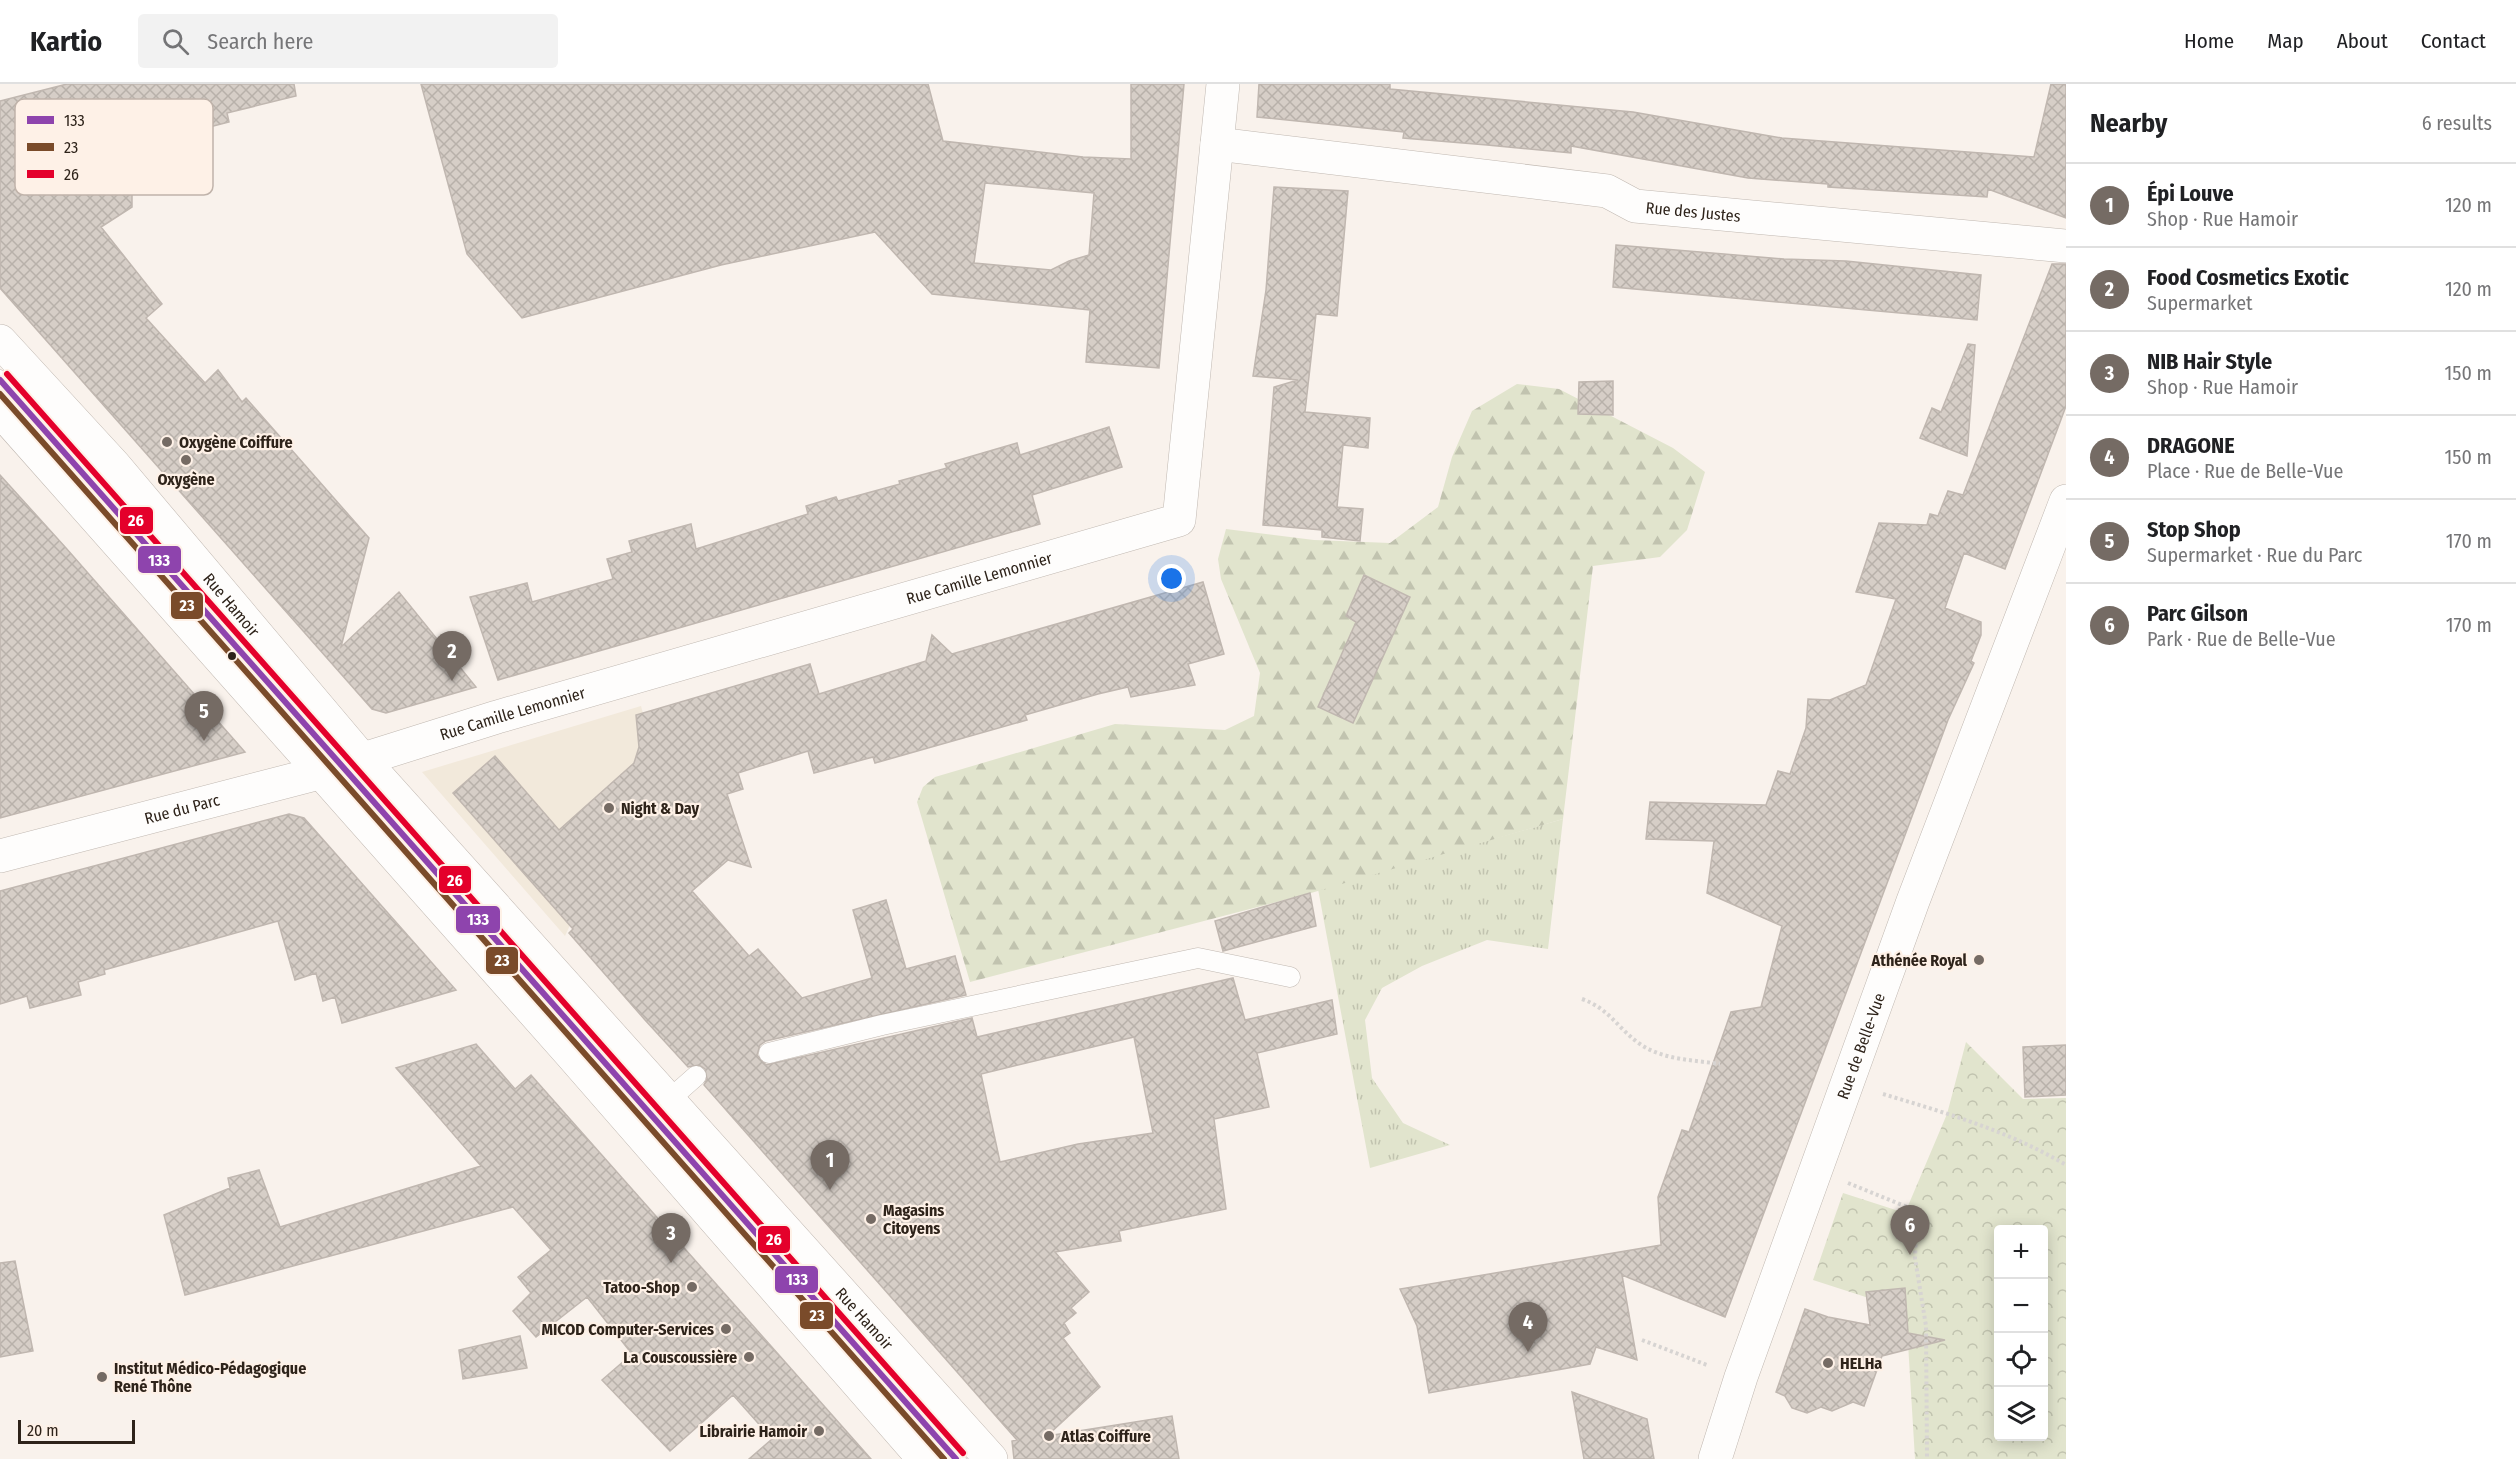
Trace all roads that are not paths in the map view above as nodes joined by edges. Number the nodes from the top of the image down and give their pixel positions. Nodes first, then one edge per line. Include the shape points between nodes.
1 (1223, 84) edge
2 (1217, 144) junction
3 (2066, 246) edge
4 (0, 341) edge
5 (0, 380) edge
6 (0, 410) edge
7 (2066, 501) edge
8 (340, 765) junction
9 (0, 856) edge
10 (1290, 977) dead end
11 (769, 1053) dead end
12 (696, 1076) dead end
13 (659, 1108) junction
14 (924, 1459) edge
15 (956, 1459) edge
16 (990, 1459) edge
17 (1715, 1459) edge

1 - 2 street, Rue Camille Lemonnier
2 - 3 street, Rue des Justes via 1607,191 1635,206
2 - 8 street, Rue Camille Lemonnier via 1179,520
4 - 8 street, Rue Hamoir via 114,465
5 - 8 lane, Rue Hamoir
6 - 8 street, Rue Hamoir
7 - 17 street, Rue de Belle-Vue via 1913,901
8 - 9 street, Rue du Parc
8 - 13 street, Rue Hamoir
8 - 14 street, Rue Hamoir via 570,1053
10 - 11 lane via 1198,958
12 - 13 lane
13 - 15 lane, Rue Hamoir
13 - 16 street, Rue Hamoir

